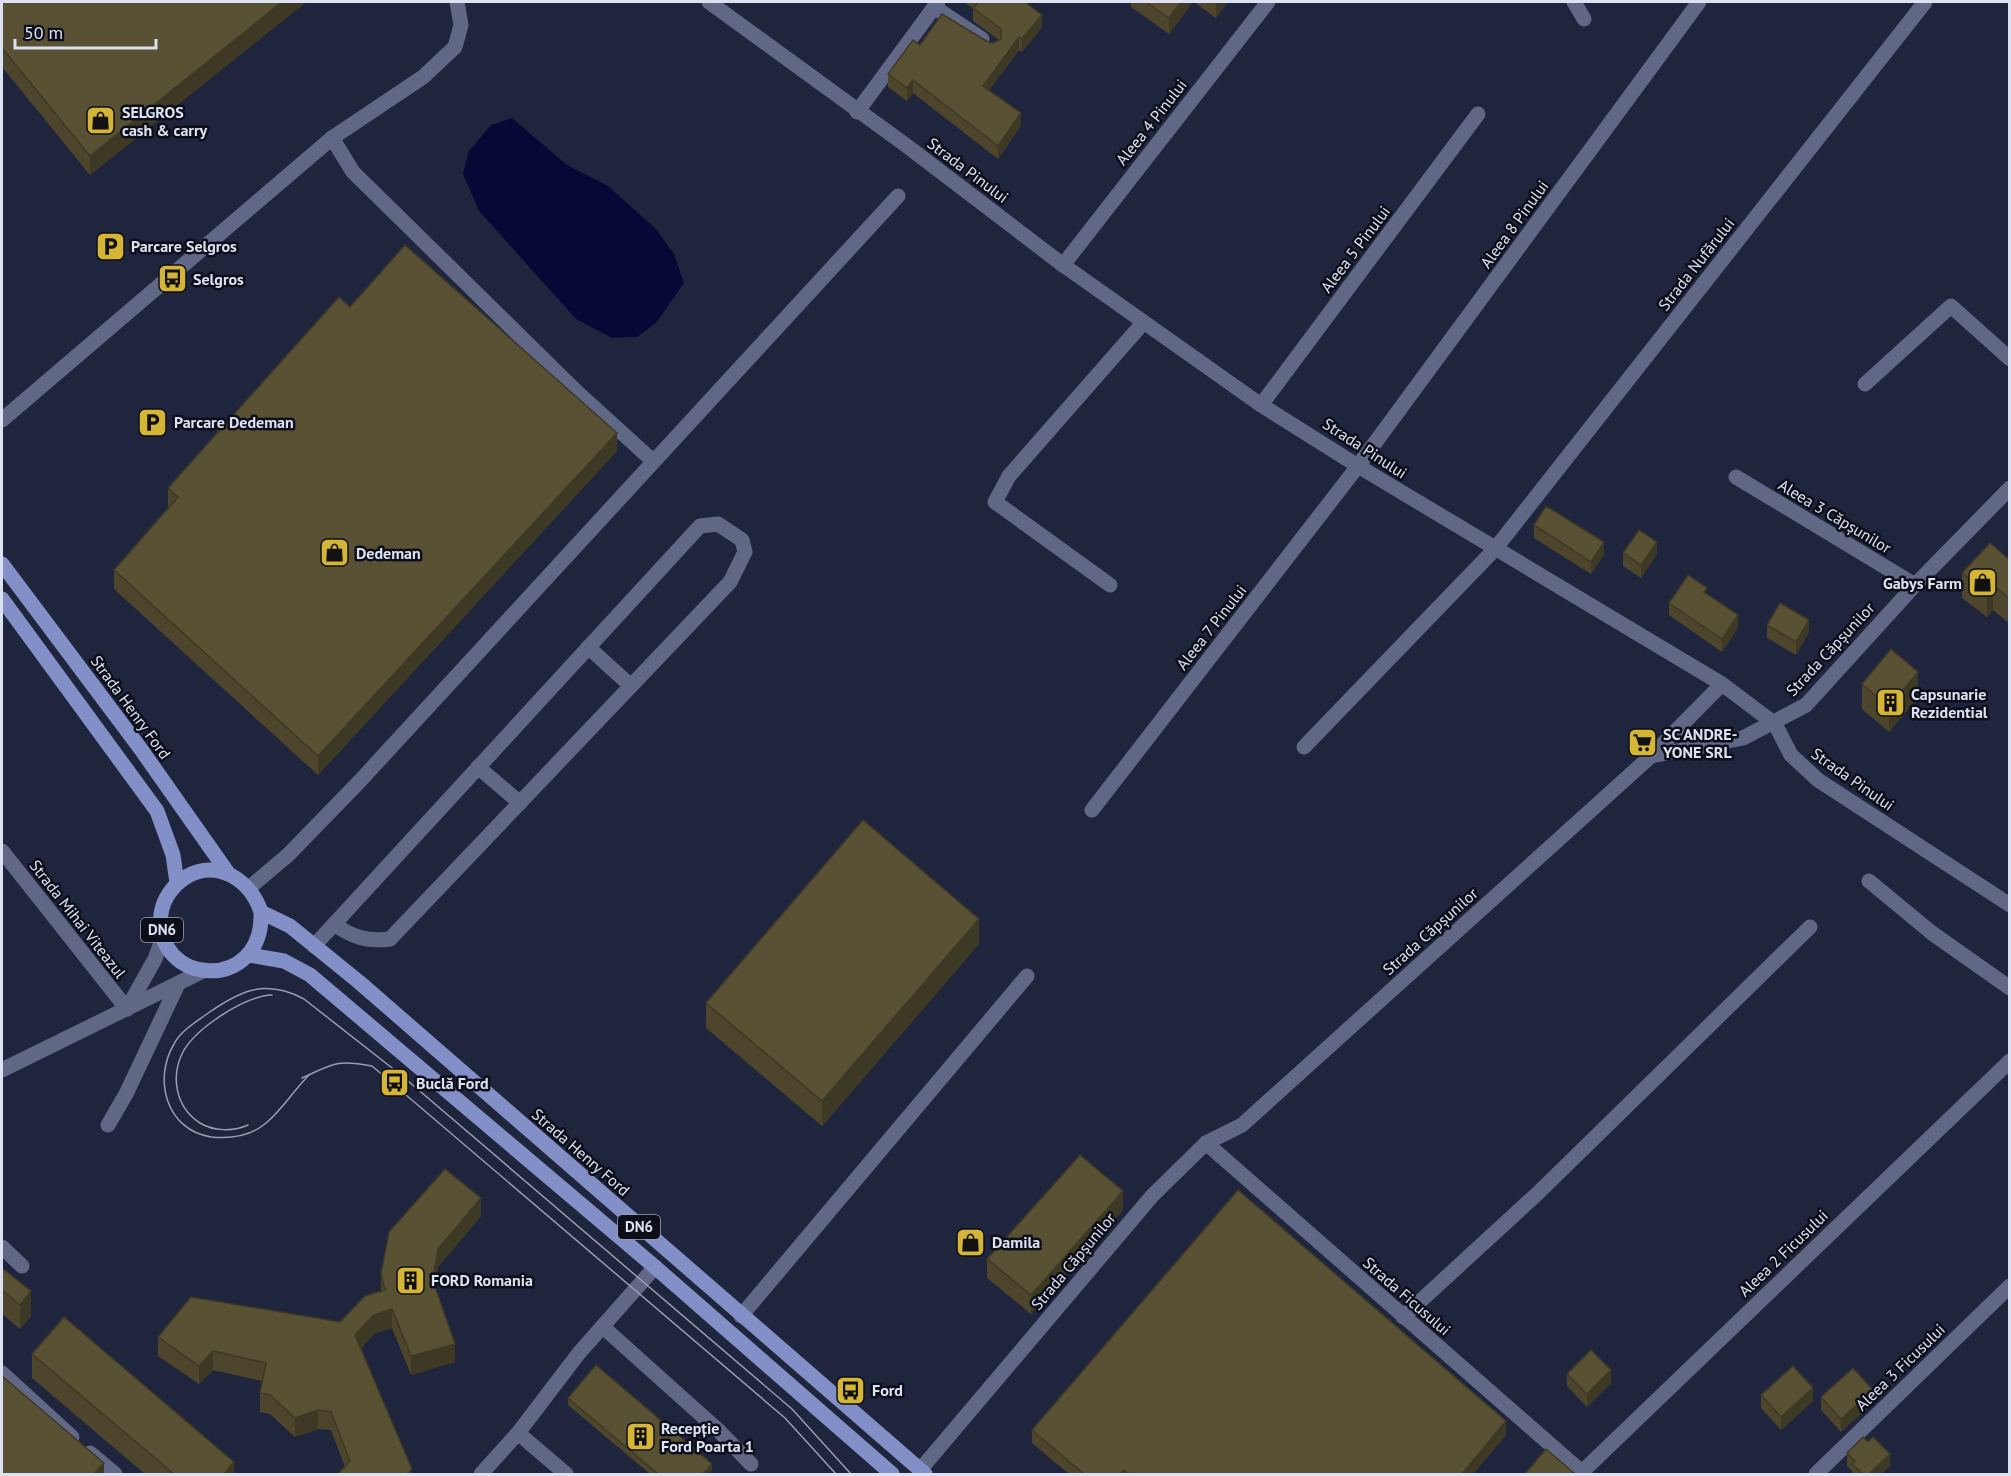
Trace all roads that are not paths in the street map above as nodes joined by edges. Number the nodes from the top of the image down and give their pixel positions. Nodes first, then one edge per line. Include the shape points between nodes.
1 (457, 2) edge
2 (709, 2) edge
3 (1268, 2) edge
4 (1574, 2) edge
5 (1699, 2) edge
6 (1924, 2) edge
7 (936, 4) edge
8 (1584, 19) dead end
9 (993, 46) edge
10 (857, 112) junction
11 (1478, 114) dead end
12 (332, 138) junction
13 (898, 196) dead end
14 (1063, 265) junction
15 (1143, 323) junction
16 (2010, 359) edge
17 (1865, 384) dead end
18 (1261, 405) junction
19 (2, 420) edge
20 (652, 460) junction
21 (1358, 466) junction
22 (1736, 477) dead end
23 (2010, 488) edge
24 (1495, 549) junction
25 (2, 556) edge
26 (2, 564) edge
27 (1110, 585) dead end
28 (1915, 585) junction
29 (24, 592) junction
30 (2, 599) edge
31 (588, 647) junction
32 (1722, 684) junction
33 (631, 686) junction
34 (1775, 724) junction
35 (1304, 747) dead end
36 (1651, 756) junction
37 (478, 767) junction
38 (520, 803) junction
39 (1092, 810) dead end
40 (2, 851) edge
41 (228, 873) junction
42 (1869, 881) dead end
43 (177, 884) junction
44 (249, 888) junction
45 (2010, 905) edge
46 (261, 912) junction
47 (334, 924) junction
48 (1810, 927) dead end
49 (163, 937) junction
50 (314, 946) junction
51 (249, 955) junction
52 (203, 971) junction
53 (1027, 976) dead end
54 (178, 984) junction
55 (2010, 988) edge
56 (127, 1009) junction
57 (2010, 1061) edge
58 (2, 1070) edge
59 (108, 1125) dead end
60 (1206, 1143) junction
61 (2, 1247) edge
62 (22, 1266) dead end
63 (655, 1267) junction
64 (2010, 1286) edge
65 (741, 1316) junction
66 (1403, 1317) junction
67 (603, 1327) junction
68 (2, 1373) edge
69 (518, 1433) junction
70 (751, 1464) dead end
71 (922, 1472) edge
72 (1583, 1473) edge
73 (115, 1474) edge
74 (481, 1474) edge
75 (566, 1474) edge
76 (892, 1474) edge
77 (1816, 1474) edge

1 - 12 street via 461,25 454,46 423,77
2 - 10 street, Strada Pinului
3 - 14 street, Aleea 4 Pinului
4 - 8 street
5 - 21 street, Aleea 8 Pinului
6 - 24 street, Strada Nufărului
7 - 9 street
7 - 10 street
10 - 14 street, Strada Pinului
11 - 18 street, Aleea 5 Pinului
12 - 19 street
12 - 20 street via 353,172 577,392
13 - 20 street
14 - 15 street, Strada Pinului
15 - 18 street, Strada Pinului
15 - 27 street via 1009,476 995,502
16 - 17 street via 1951,306
18 - 21 street, Strada Pinului
20 - 44 street via 359,782 288,855
21 - 24 street, Strada Pinului
21 - 39 street, Aleea 7 Pinului
22 - 28 street, Aleea 3 Căpșunilor
23 - 28 street, Strada Căpșunilor
24 - 32 street, Strada Pinului
24 - 35 street, Strada Nufărului
25 - 29 street
26 - 29 main road, Strada Henry Ford
28 - 34 street, Strada Căpșunilor via 1806,705
29 - 41 main road, Strada Henry Ford
30 - 43 main road via 156,811 173,855
31 - 33 street
31 - 33 street via 700,526 718,524 742,540 745,552 730,582
31 - 37 street
32 - 34 street, Strada Pinului
32 - 36 street
33 - 38 street
34 - 36 street, Strada Căpșunilor via 1743,738
34 - 45 street, Strada Pinului via 1791,755 1818,780
36 - 60 street, Strada Căpșunilor via 1242,1125
37 - 38 street
37 - 47 street
38 - 47 street via 390,939 350,936
40 - 56 street, Strada Mihai Viteazul
41 - 43 main road via 201,872
41 - 44 main road, Strada Henry Ford
42 - 55 street via 1932,933
43 - 49 main road, DN6 via 162,908
44 - 46 main road, Strada Henry Ford
46 - 50 main road, Strada Henry Ford / DN6 via 290,926
46 - 51 main road via 260,934
47 - 50 street
48 - 66 street via 1538,1193
49 - 52 main road, DN6 via 181,961
49 - 56 street
50 - 65 main road, Strada Henry Ford / DN6
51 - 52 main road via 228,969
51 - 63 main road, DN6 via 284,961 310,975
52 - 54 street
53 - 65 street
54 - 56 street
54 - 59 street
56 - 58 street
57 - 72 street, Aleea 2 Ficusului
60 - 66 street, Strada Ficusului
60 - 71 street, Strada Căpșunilor via 1152,1196
61 - 62 street
63 - 67 street
63 - 76 main road, DN6
64 - 77 street, Aleea 3 Ficusului
65 - 71 main road, Strada Henry Ford / DN6
66 - 72 street, Strada Ficusului
67 - 69 street
67 - 70 street
68 - 73 street
69 - 74 street
69 - 75 street

